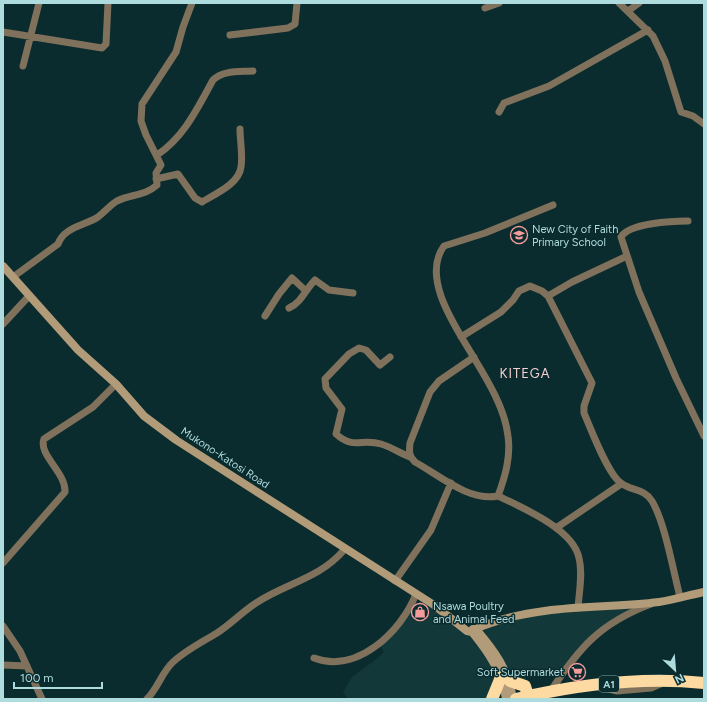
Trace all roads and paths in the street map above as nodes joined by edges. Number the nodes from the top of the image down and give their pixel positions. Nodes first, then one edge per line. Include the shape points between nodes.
1 (39, 3) edge
2 (108, 3) edge
3 (192, 3) edge
4 (297, 3) edge
5 (500, 3) edge
6 (619, 3) edge
7 (639, 3) edge
8 (485, 8) dead end
9 (628, 11) junction
10 (648, 30) junction
11 (3, 32) edge
12 (230, 35) dead end
13 (31, 36) junction
14 (22, 66) dead end
15 (253, 72) dead end
16 (499, 112) dead end
17 (704, 124) edge
18 (240, 129) dead end
19 (157, 155) junction
20 (156, 179) junction
21 (553, 205) dead end
22 (688, 221) dead end
23 (627, 256) junction
24 (3, 266) edge
25 (13, 277) junction
26 (306, 291) junction
27 (353, 293) dead end
28 (29, 296) junction
29 (548, 296) junction
30 (289, 308) dead end
31 (265, 316) dead end
32 (3, 324) edge
33 (461, 337) junction
34 (390, 357) dead end
35 (474, 358) junction
36 (116, 384) junction
37 (704, 436) edge
38 (410, 457) junction
39 (451, 483) junction
40 (621, 484) junction
41 (498, 496) junction
42 (556, 528) junction
43 (344, 550) junction
44 (3, 563) edge
45 (395, 581) junction
46 (704, 592) edge
47 (416, 594) junction
48 (680, 597) junction
49 (659, 602) junction
50 (578, 608) junction
51 (3, 626) edge
52 (472, 630) junction
53 (314, 658) dead end
54 (3, 665) edge
55 (27, 666) junction
56 (506, 679) junction
57 (704, 683) edge
58 (549, 693) junction
59 (520, 698) edge
60 (42, 699) edge
61 (147, 699) edge
62 (492, 699) edge
63 (506, 699) edge

1 - 13 street
2 - 13 street via 106,44 102,48
3 - 19 street via 176,52 142,104 141,121
4 - 12 street via 295,24 288,28
5 - 8 street
6 - 9 street
7 - 9 street
9 - 10 street
10 - 16 street via 549,86 504,103
10 - 17 street via 665,61 681,112 693,116
11 - 13 street
13 - 14 street
15 - 19 street via 227,73 213,80 185,128 175,141
18 - 20 street via 239,173 227,186 202,202 194,198 178,174
19 - 20 street via 161,166 156,173
20 - 25 street via 157,185 150,191 115,202 98,217 60,236 58,244
21 - 33 street via 475,237 444,246 437,268 438,285 444,304
22 - 23 street via 657,223 623,233 621,237
23 - 29 street
23 - 37 street via 637,287
24 - 25 main road, Mukono-Katosi Road
25 - 28 main road, Mukono-Katosi Road
26 - 27 street via 315,280 329,290
26 - 30 street via 303,298
26 - 31 street via 292,278
28 - 32 street
28 - 36 main road, Mukono-Katosi Road via 78,350
29 - 33 street via 530,286 519,291 501,312
29 - 40 street via 592,383 584,413 607,463
33 - 35 street
34 - 38 street via 380,365 366,350 359,348 349,354 325,379 326,388 342,409 336,434 344,441 352,444 368,441 381,444
35 - 38 street via 439,381 430,392 410,444
35 - 41 street via 503,416 508,436 509,456
36 - 43 main road, Mukono-Katosi Road via 144,416 171,436
36 - 44 street via 93,407 44,440 44,450 63,478 64,492
38 - 39 street
39 - 41 street via 483,497
39 - 45 street via 431,530
40 - 42 street
40 - 48 street via 640,490 653,503 660,517
41 - 42 street via 526,509
42 - 50 street via 576,550 579,558
43 - 45 main road, Mukono-Katosi Road
43 - 61 street via 329,565 255,603 218,632 174,661
45 - 47 main road, Mukono-Katosi Road
46 - 48 main road
47 - 52 main road, Mukono-Katosi Road
47 - 53 street via 401,622 385,640 338,663
48 - 49 main road
49 - 50 main road
49 - 58 street via 621,617 599,632 570,662
50 - 52 main road via 522,615
51 - 55 street
52 - 56 main road, Mukono-Katosi Road via 492,649
54 - 55 street
55 - 60 street
56 - 59 highway via 525,686
56 - 62 highway
56 - 63 main road, Mukono-Katosi Road
57 - 58 highway, A1 via 639,681
58 - 59 highway, A1

